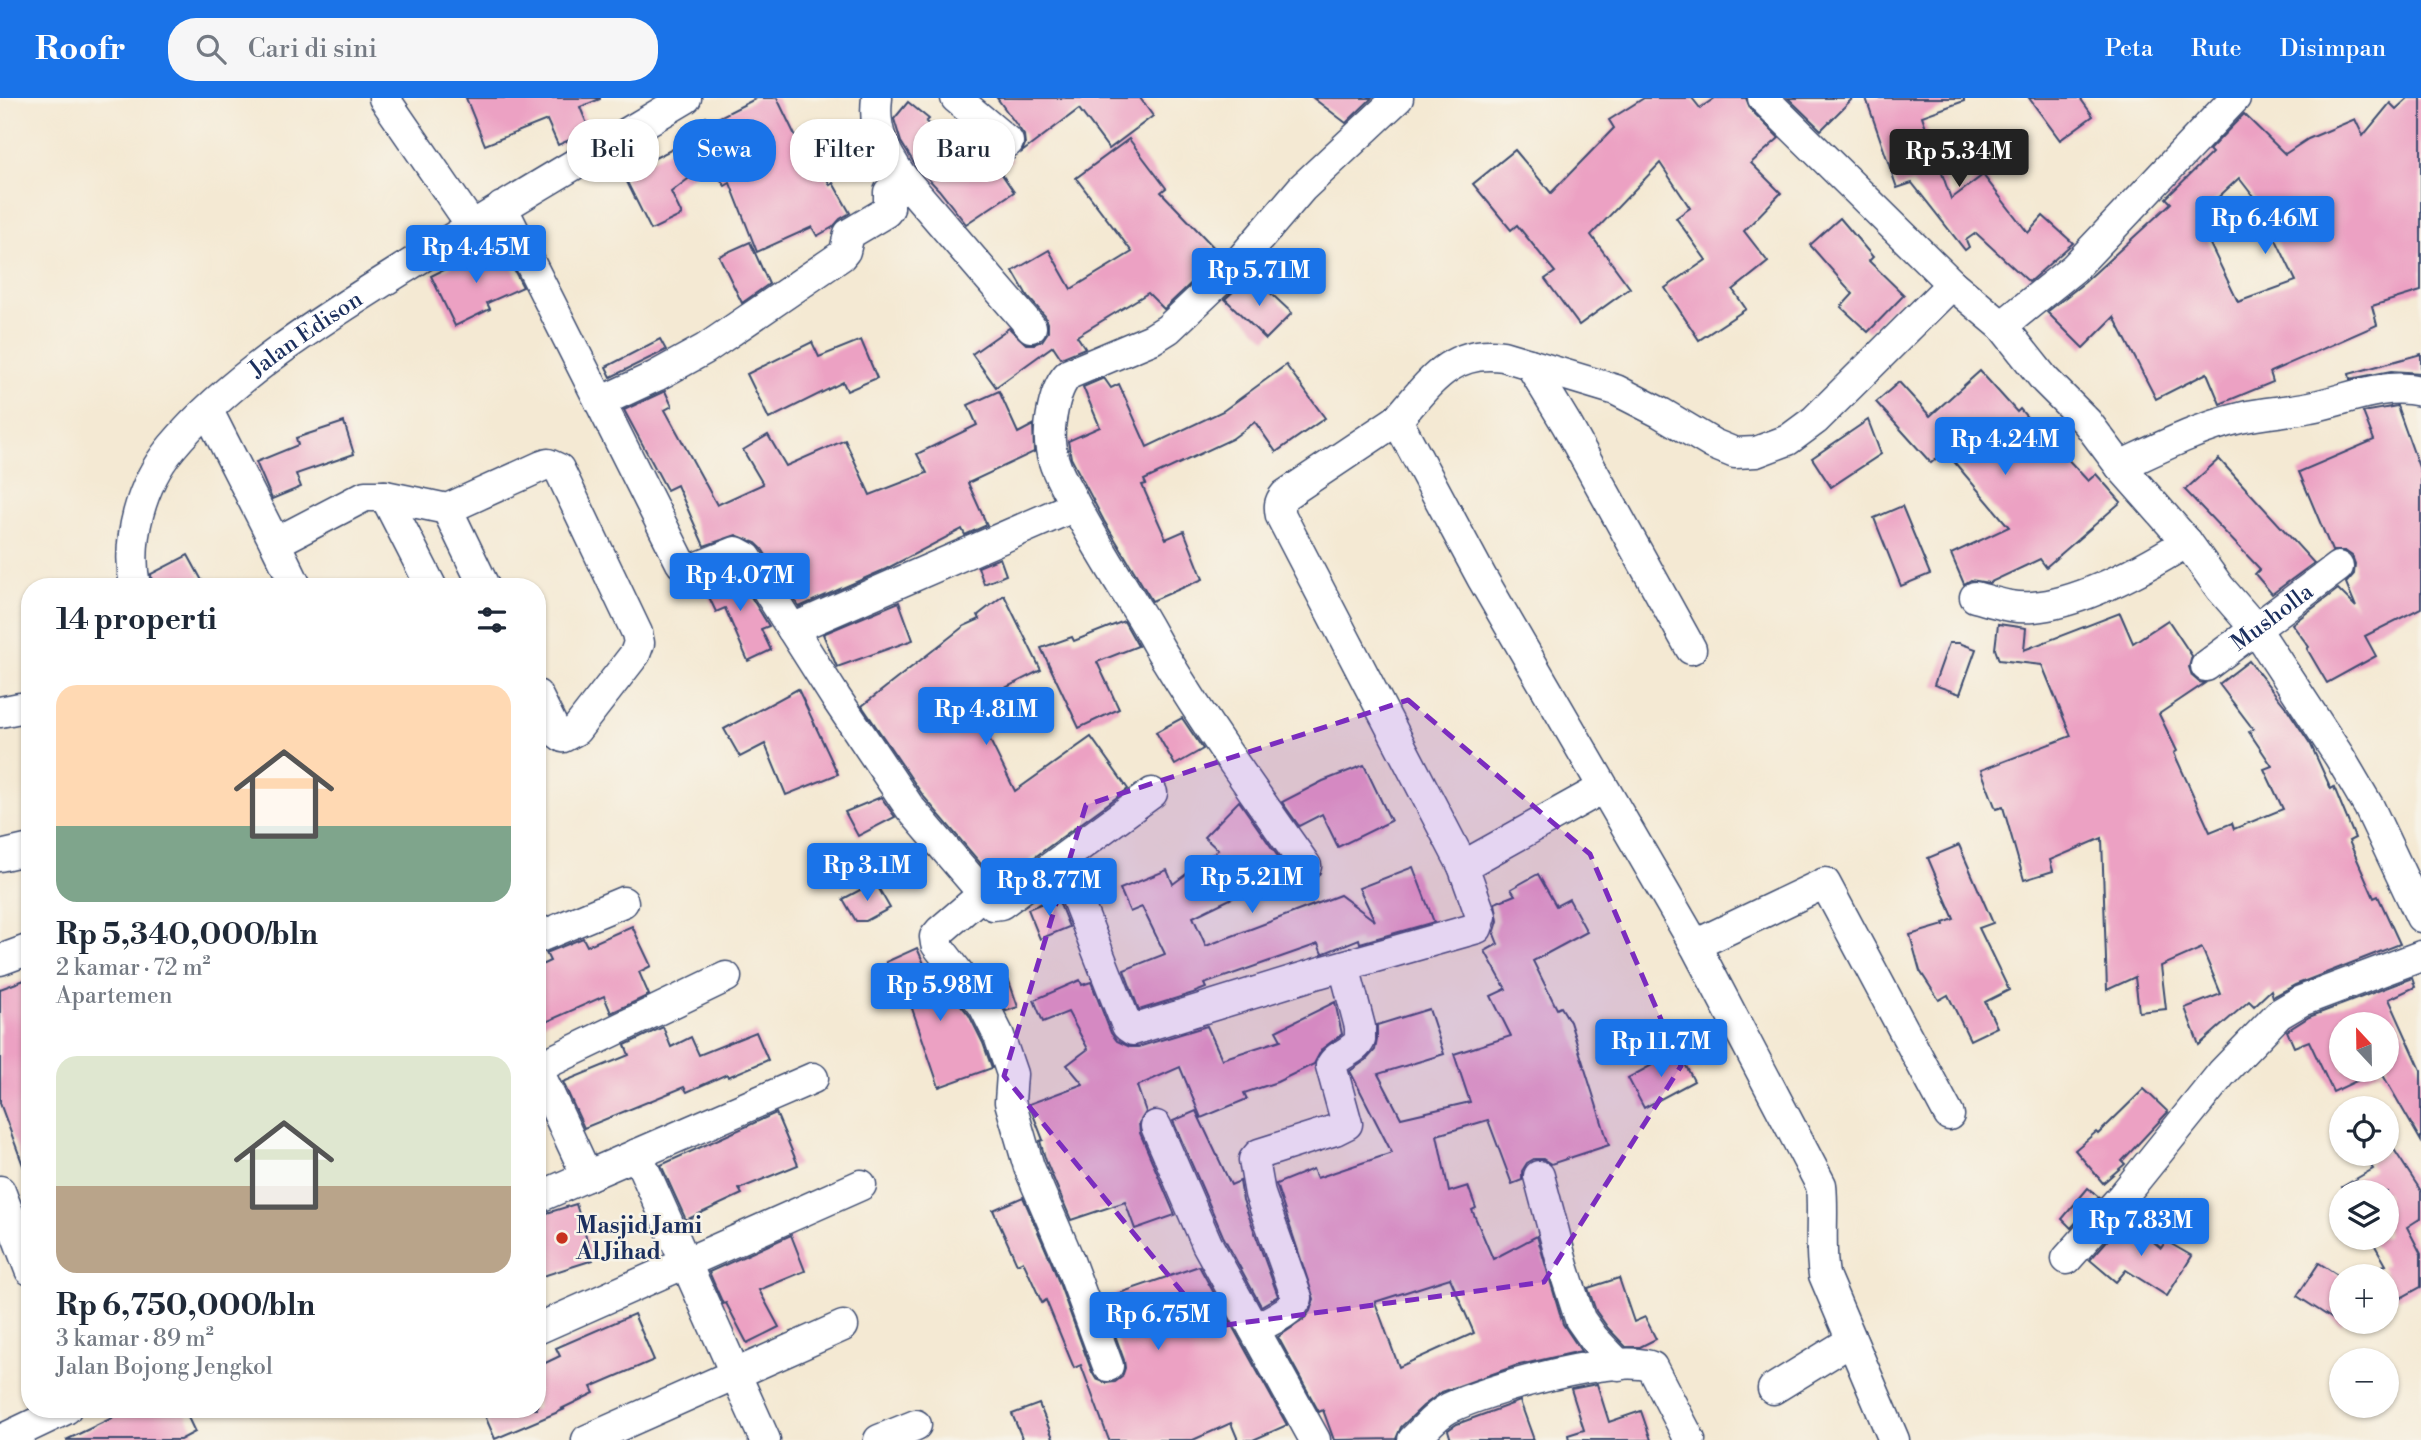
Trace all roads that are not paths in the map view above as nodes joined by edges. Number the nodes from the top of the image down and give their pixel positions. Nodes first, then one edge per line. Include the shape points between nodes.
1 (384, 98) edge
2 (686, 98) edge
3 (877, 98) edge
4 (956, 98) edge
5 (1398, 98) edge
6 (1763, 98) edge
7 (2235, 98) edge
8 (981, 119) edge
9 (902, 177) junction
10 (502, 207) junction
11 (472, 226) junction
12 (1952, 284) junction
13 (2002, 326) junction
14 (1031, 327) dead end
15 (1530, 364) junction
16 (2421, 391) edge
17 (600, 402) junction
18 (208, 411) junction
19 (1397, 420) junction
20 (2120, 466) junction
21 (385, 496) junction
22 (1075, 506) junction
23 (447, 509) junction
24 (2187, 542) junction
25 (275, 543) junction
26 (2338, 567) dead end
27 (135, 578) edge
28 (292, 578) edge
29 (427, 578) edge
30 (481, 578) edge
31 (1975, 597) dead end
32 (2255, 628) junction
33 (792, 629) junction
34 (1691, 649) dead end
35 (2206, 666) dead end
36 (21, 708) edge
37 (0, 712) edge
38 (546, 714) edge
39 (1603, 788) junction
40 (1152, 793) dead end
41 (21, 851) edge
42 (0, 856) edge
43 (1062, 861) junction
44 (1306, 866) dead end
45 (1463, 866) junction
46 (984, 894) junction
47 (623, 902) dead end
48 (2421, 917) edge
49 (546, 935) edge
50 (1695, 945) junction
51 (21, 952) edge
52 (2421, 956) edge
53 (0, 960) edge
54 (1344, 966) junction
55 (726, 977) dead end
56 (546, 1064) edge
57 (813, 1079) dead end
58 (546, 1087) edge
59 (1950, 1115) dead end
60 (1156, 1126) dead end
61 (637, 1154) junction
62 (587, 1176) junction
63 (1539, 1176) dead end
64 (861, 1185) dead end
65 (0, 1191) edge
66 (546, 1194) edge
67 (21, 1246) edge
68 (2067, 1259) dead end
69 (686, 1263) junction
70 (546, 1325) edge
71 (844, 1326) dead end
72 (1254, 1329) junction
73 (1851, 1341) junction
74 (1619, 1365) junction
75 (1108, 1366) dead end
76 (736, 1375) junction
77 (1773, 1388) dead end
78 (47, 1418) edge
79 (916, 1425) dead end
80 (1, 1440) edge
81 (587, 1440) edge
82 (765, 1440) edge
83 (880, 1440) edge
84 (1315, 1440) edge
85 (1413, 1440) edge
86 (1690, 1440) edge
87 (1894, 1440) edge

1 - 11 street
2 - 10 street, Jalan Edison
3 - 9 street via 880,139
4 - 8 street
5 - 22 street via 1302,188 1238,263 1168,329 1064,378 1057,391 1050,447
6 - 12 street
7 - 13 street via 2074,268
9 - 14 street
9 - 17 street via 889,192 886,212 849,234 841,256 705,349
10 - 11 street, Jalan Edison
10 - 17 street
11 - 18 street, Jalan Edison via 329,316
12 - 13 street
12 - 15 street via 1815,420 1788,440 1756,452 1735,453 1616,390
13 - 20 street
15 - 19 street via 1488,354 1460,359 1436,377
15 - 34 street
16 - 20 street via 2369,391 2240,418
17 - 33 street via 681,563 696,568 736,552 742,554
18 - 25 street
18 - 27 street, Jalan Edison via 171,448 153,475 139,511 133,545
19 - 39 street
19 - 45 street via 1284,495 1279,508
20 - 24 street
21 - 23 street
21 - 25 street via 365,496
21 - 29 street
22 - 33 street
22 - 44 street via 1166,659
23 - 30 street
23 - 38 street via 548,464 559,469 565,481 639,643 576,730 563,737 555,732
24 - 31 street via 2150,565 2059,603 2009,607
24 - 32 street
25 - 28 street
26 - 32 street, Musholla
32 - 35 street, Musholla
32 - 48 street via 2357,787
33 - 46 street via 910,808
36 - 37 street
39 - 45 street
39 - 50 street
40 - 43 street
41 - 42 street
43 - 46 street via 1001,904 993,905
43 - 54 street via 1127,1026 1133,1030
45 - 54 street via 1481,916 1477,928
46 - 75 street via 940,931 936,944 984,1006 999,1036 1013,1074 1010,1102 1029,1167
47 - 49 street
50 - 59 street via 1825,883
50 - 73 street via 1821,1185 1824,1275
51 - 53 street
52 - 68 street via 2301,1001 2279,1014 2222,1073
54 - 72 street via 1360,1040 1331,1066 1347,1124 1259,1154 1254,1160 1259,1194 1297,1298 1289,1309
55 - 56 street
57 - 61 street
58 - 62 street
60 - 72 street via 1207,1244
61 - 62 street
61 - 69 street
62 - 66 street
63 - 74 street via 1580,1319
64 - 69 street
65 - 67 street
69 - 70 street
69 - 76 street
71 - 76 street
72 - 84 street
73 - 77 street
73 - 87 street
74 - 85 street via 1545,1377 1475,1396 1434,1417
74 - 86 street via 1653,1367
76 - 81 street
76 - 82 street
78 - 80 street
79 - 83 street

